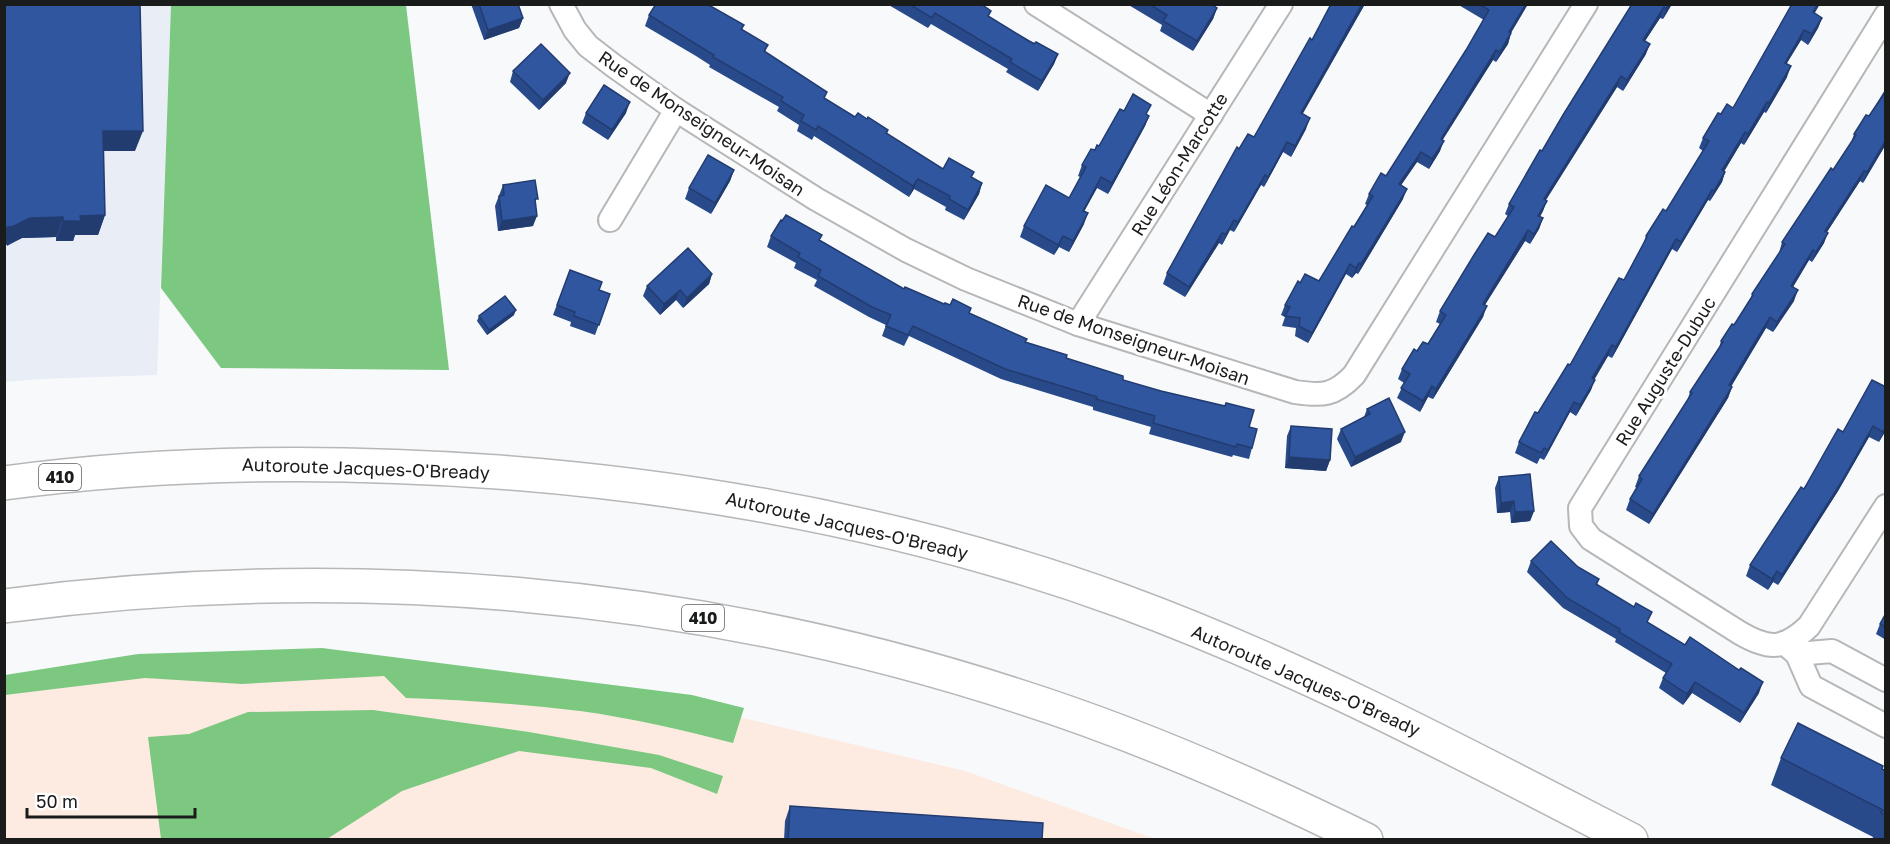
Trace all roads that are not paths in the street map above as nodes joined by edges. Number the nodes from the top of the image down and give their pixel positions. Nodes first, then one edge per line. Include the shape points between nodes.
1 (561, 4) edge
2 (1036, 4) edge
3 (1281, 4) edge
4 (1586, 4) edge
5 (1886, 15) edge
6 (676, 110) junction
7 (1211, 115) junction
8 (610, 220) dead end
9 (1078, 324) junction
10 (4, 468) edge
11 (115, 471) junction
12 (4, 483) edge
13 (1886, 506) edge
14 (4, 606) edge
15 (1791, 648) junction
16 (1886, 680) edge
17 (1886, 726) edge
18 (1366, 840) edge
19 (1631, 840) edge

1 - 6 street, Rue de Monseigneur-Moisan via 588,46
2 - 7 street
3 - 7 street, Rue Léon-Marcotte
4 - 9 street, Rue de Monseigneur-Moisan via 1344,386 1315,395 1295,392
5 - 15 street, Rue Auguste-Dubuc via 1581,508 1581,526 1592,539 1757,643
6 - 8 street
6 - 9 street, Rue de Monseigneur-Moisan via 895,244 966,279
7 - 9 street, Rue Léon-Marcotte
10 - 11 highway
11 - 12 highway, Autoroute Jacques-O'Bready / 410
11 - 19 highway, Autoroute Jacques-O'Bready / 410 via 305,464 534,474 711,495 891,532 1046,576 1209,635 1377,710
13 - 15 street
14 - 18 highway, 410 via 167,590 353,585 506,592 691,615 876,654 1023,697 1197,762
15 - 16 street, Rue Auguste-Dubuc via 1832,651
15 - 17 street via 1811,686

